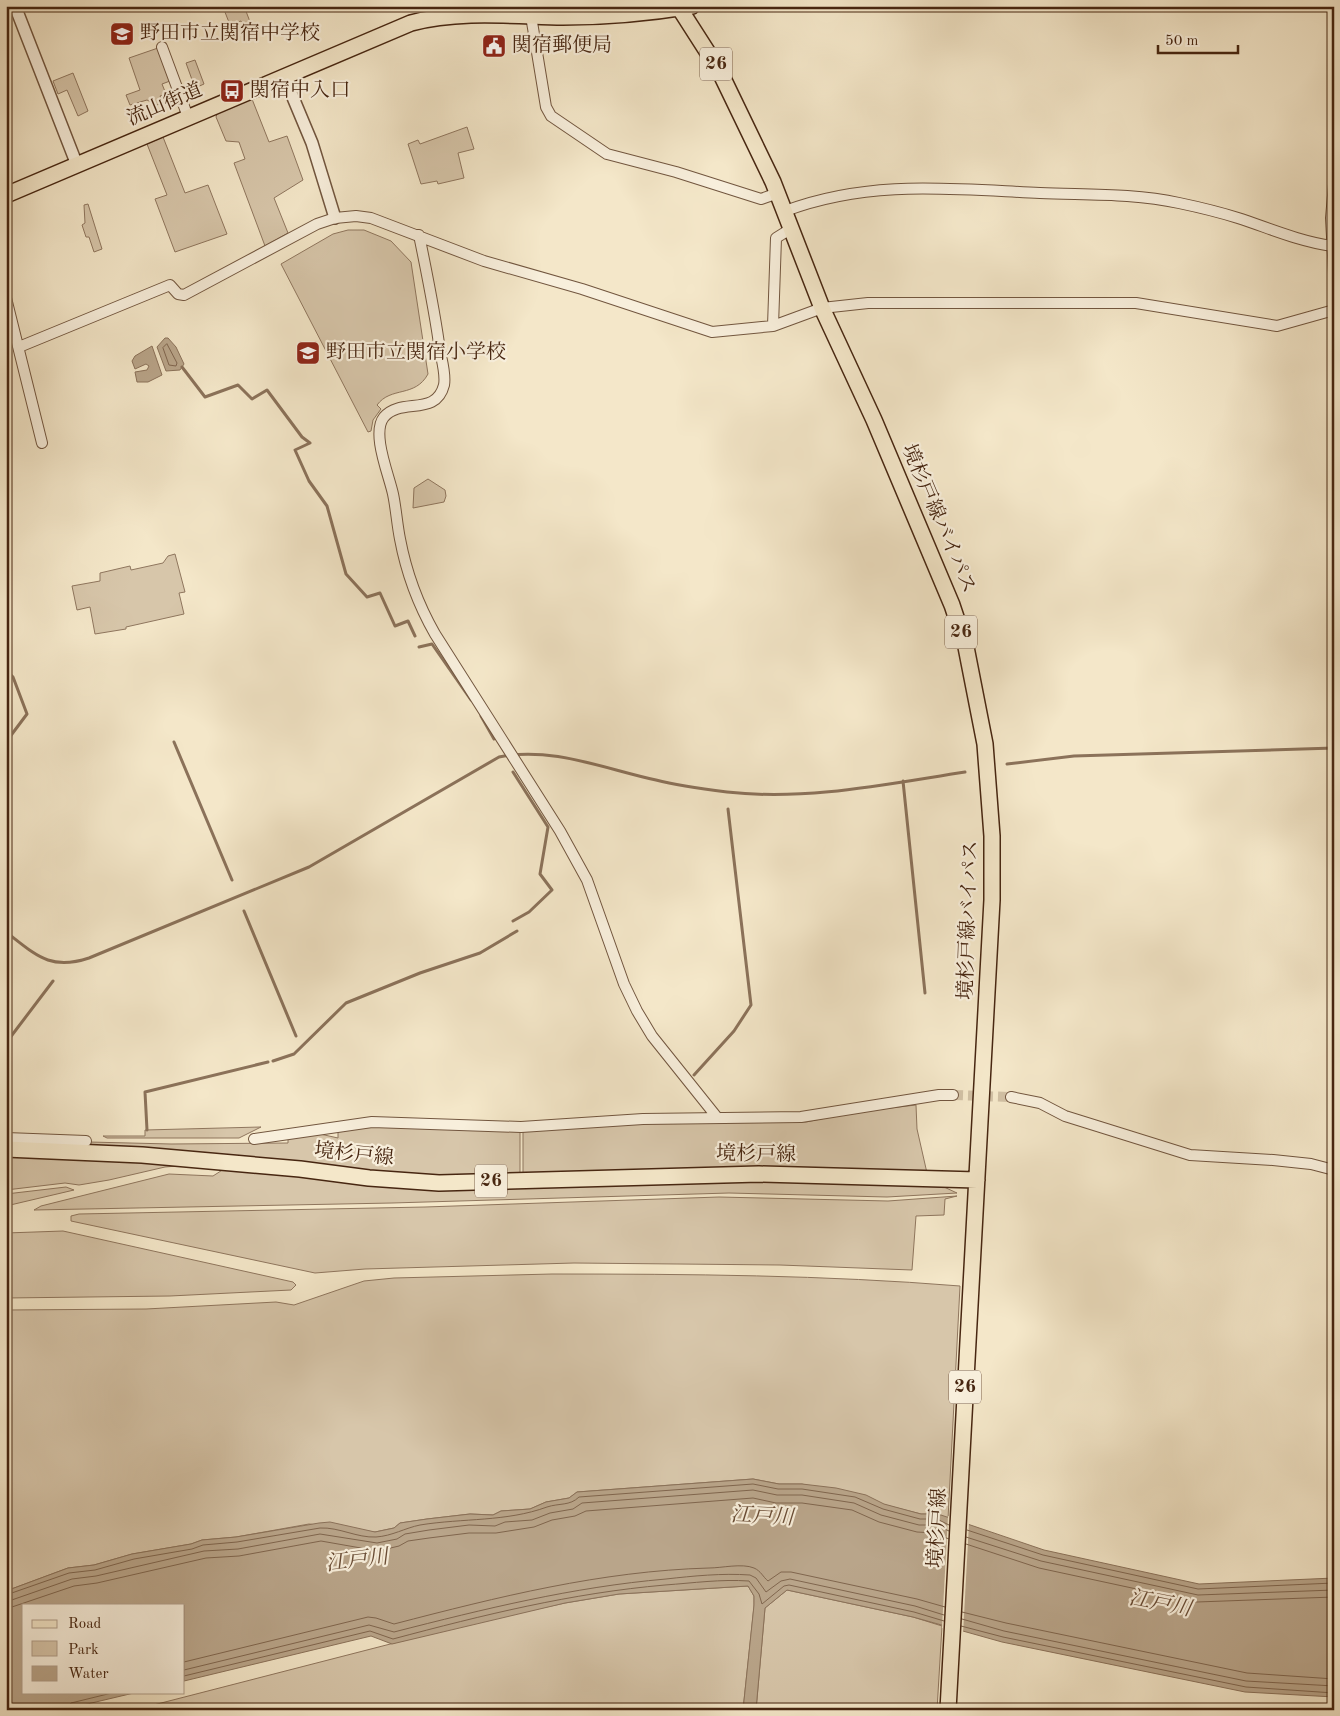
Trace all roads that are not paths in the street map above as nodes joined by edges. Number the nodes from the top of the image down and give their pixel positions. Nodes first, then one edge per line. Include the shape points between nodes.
1 (15, 6) edge
2 (683, 7) edge
3 (462, 11) edge
4 (531, 16) junction
5 (162, 47) dead end
6 (284, 76) junction
7 (188, 117) junction
8 (77, 165) junction
9 (1334, 184) edge
10 (778, 193) junction
11 (6, 195) edge
12 (785, 211) junction
13 (335, 218) junction
14 (792, 228) junction
15 (418, 236) junction
16 (1332, 246) junction
17 (1334, 274) edge
18 (6, 298) edge
19 (822, 308) junction
20 (1334, 310) edge
21 (773, 326) junction
22 (19, 347) junction
23 (42, 443) dead end
24 (953, 1095) tunnel mouth
25 (1010, 1098) tunnel mouth
26 (716, 1116) junction
27 (6, 1138) edge
28 (254, 1139) dead end
29 (86, 1141) dead end
30 (6, 1150) edge
31 (1334, 1170) edge
32 (977, 1180) junction
33 (948, 1710) edge

1 - 8 street
2 - 4 main road, 流山街道 via 630,14
2 - 10 main road, 境杉戸線バイパス / 26 via 719,70
3 - 4 main road, 流山街道
3 - 6 main road, 流山街道 via 403,25
4 - 10 street via 546,107 551,116 591,145 607,154 685,174 761,199
5 - 7 street
6 - 7 main road, 流山街道
6 - 13 street via 312,143
7 - 8 main road, 流山街道
8 - 11 main road, 流山街道
9 - 16 street
10 - 12 main road, 境杉戸線バイパス / 26
12 - 14 main road, 境杉戸線バイパス / 26
12 - 16 street via 810,203 891,188 1099,195 1180,203 1236,217 1303,241
13 - 15 street via 371,218
13 - 22 street via 317,224 184,295 178,294 170,285
14 - 19 main road, 境杉戸線バイパス / 26
14 - 21 street via 776,238
15 - 21 street via 484,261 712,332
15 - 26 street via 434,306 444,383 438,396 428,404 394,410 385,416 379,431 400,540 426,618 560,831 587,880 624,984 637,1011 652,1036
16 - 17 street
18 - 22 street
19 - 20 street via 868,303 1136,303 1277,326
19 - 21 street
19 - 32 main road, 境杉戸線バイパス / 26 via 874,420 952,604 977,696 989,788 992,873
22 - 23 street
24 - 26 street via 801,1117
25 - 31 street via 1040,1103 1065,1116 1190,1155 1273,1160
26 - 28 street via 521,1127 372,1122
27 - 29 street
30 - 32 main road, 境杉戸線 / 26 via 142,1155 439,1183 759,1174
32 - 33 main road, 境杉戸線 / 26

